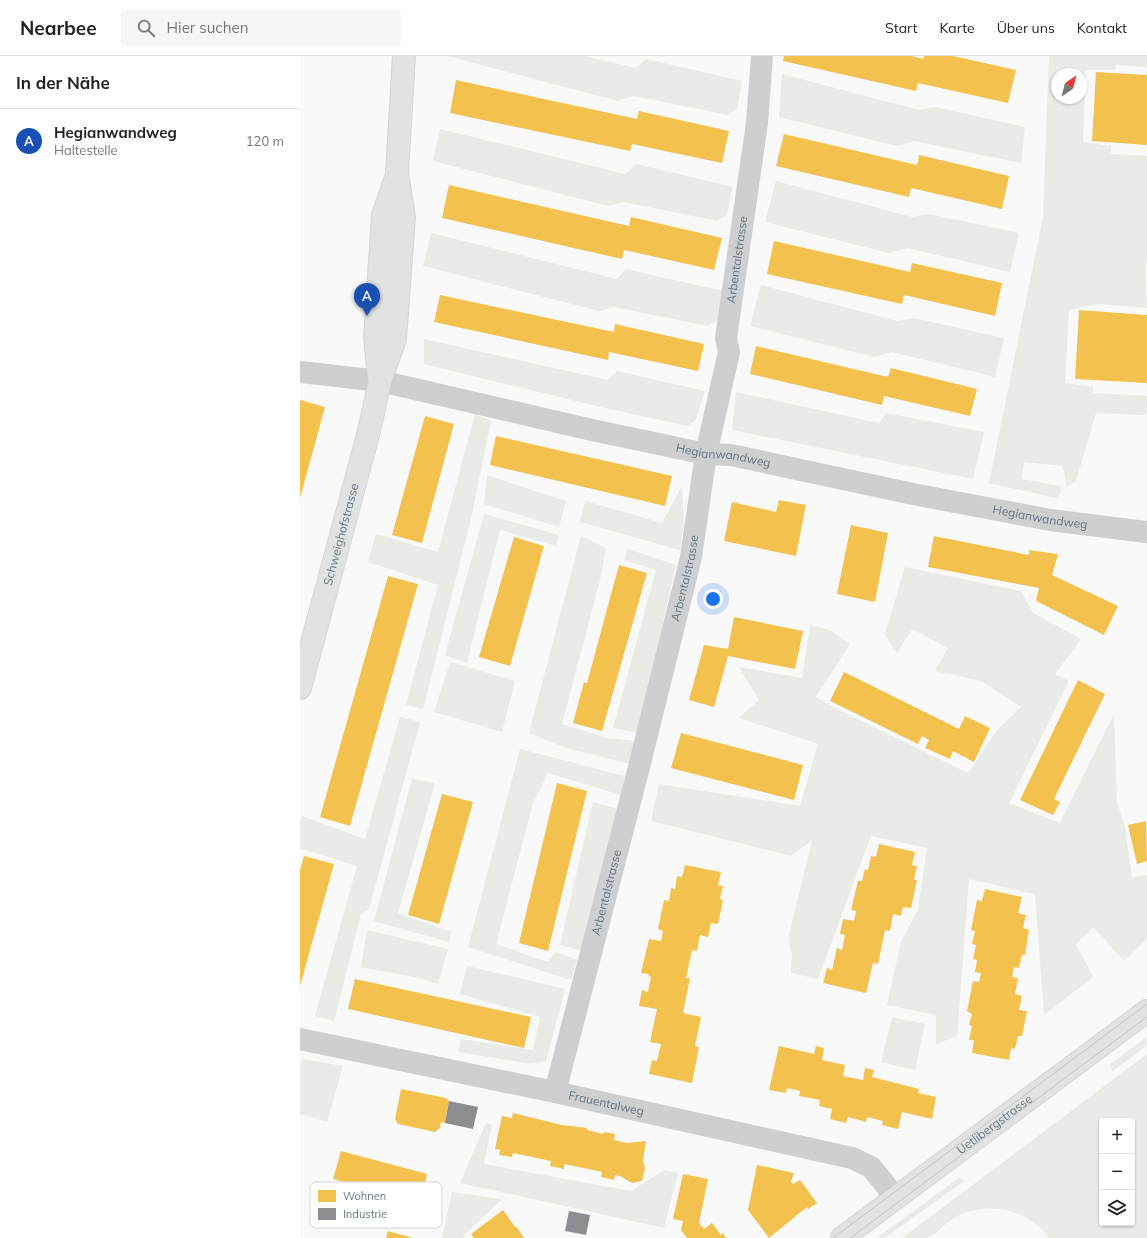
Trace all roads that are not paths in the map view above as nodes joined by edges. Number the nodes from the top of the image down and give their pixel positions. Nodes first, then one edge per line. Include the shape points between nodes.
1 (404, 56) edge
2 (762, 56) edge
3 (300, 372) edge
4 (380, 381) junction
5 (706, 454) junction
6 (1140, 532) edge
7 (300, 688) edge
8 (1147, 1011) edge
9 (300, 1039) edge
10 (555, 1092) junction
11 (896, 1198) junction
12 (842, 1238) edge

1 - 4 main road, Schweighofstrasse via 397,173 404,217 395,339
2 - 5 street, Arbentalstrasse via 756,131 726,338 729,352
3 - 4 street, Hegianwandweg
4 - 5 street, Hegianwandweg
4 - 7 main road, Schweighofstrasse
5 - 6 street, Hegianwandweg via 731,455 1050,520
5 - 10 street, Arbentalstrasse via 691,556
8 - 11 main road, Uetlibergstrasse
9 - 10 street, Frauentalweg
10 - 11 street, Frauentalweg via 852,1158 871,1167
11 - 12 main road, Uetlibergstrasse

